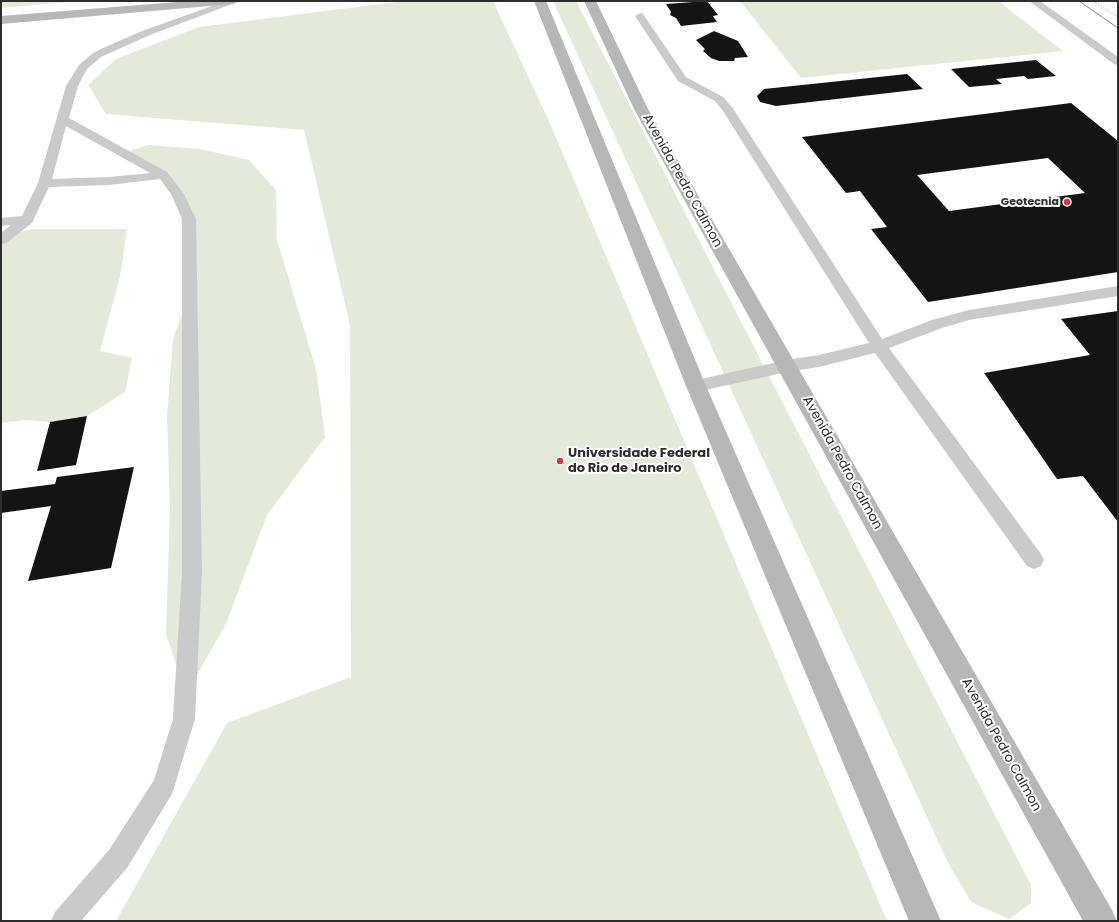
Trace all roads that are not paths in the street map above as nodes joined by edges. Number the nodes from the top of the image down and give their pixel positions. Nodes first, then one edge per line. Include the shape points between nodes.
1 (234, 1) edge
2 (540, 1) edge
3 (590, 1) edge
4 (1034, 1) edge
5 (640, 16) dead end
6 (1, 20) edge
7 (1118, 62) edge
8 (62, 119) junction
9 (163, 175) junction
10 (44, 183) junction
11 (27, 220) junction
12 (1, 222) edge
13 (1, 240) edge
14 (1118, 291) edge
15 (879, 346) junction
16 (787, 366) junction
17 (696, 386) junction
18 (1034, 560) dead end
19 (64, 921) edge
20 (925, 921) edge
21 (1101, 921) edge

1 - 6 street
1 - 8 lane via 146,33 97,55 83,68 72,86
2 - 17 street
3 - 16 street, Avenida Pedro Calmon via 642,109
4 - 7 lane
5 - 15 lane via 682,79 719,99 728,109
8 - 9 lane
8 - 10 lane
9 - 10 lane via 109,181
9 - 19 lane via 177,194 189,219 192,572 184,719 164,786 118,859
10 - 11 lane
11 - 12 lane
11 - 13 lane
14 - 15 lane via 969,315
15 - 16 lane
15 - 18 lane
16 - 17 lane
16 - 21 street, Avenida Pedro Calmon
17 - 20 street

